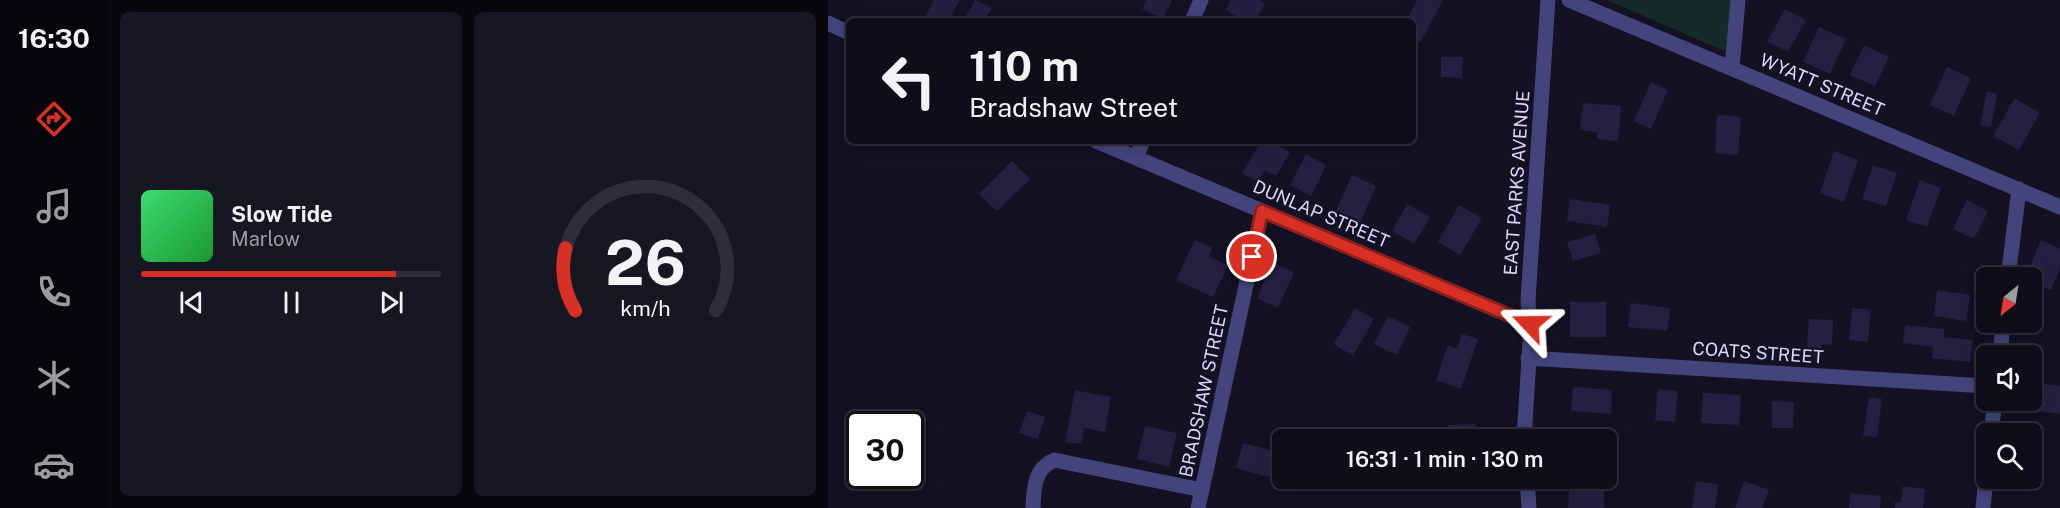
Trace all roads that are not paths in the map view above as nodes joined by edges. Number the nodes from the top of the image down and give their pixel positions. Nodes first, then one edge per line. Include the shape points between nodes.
1 (1201, 0) edge
2 (1548, 0) edge
3 (1569, 0) edge
4 (1737, 0) edge
5 (1193, 18) edge
6 (828, 23) edge
7 (846, 32) edge
8 (1732, 68) junction
9 (1104, 144) edge
10 (1142, 144) edge
11 (1137, 157) junction
12 (2019, 189) junction
13 (2060, 207) edge
14 (1262, 211) junction
15 (2009, 267) edge
16 (1530, 324) junction
17 (1528, 358) junction
18 (1976, 385) edge
19 (1525, 429) edge
20 (1528, 489) edge
21 (1985, 489) edge
22 (1202, 490) junction
23 (1033, 508) edge
24 (1198, 508) edge
25 (1529, 508) edge
26 (1983, 508) edge

1 - 5 street
2 - 16 street, EAST PARKS AVENUE via 1528,300
3 - 8 street, WYATT STREET
4 - 8 street
6 - 7 street
8 - 12 street, WYATT STREET
9 - 11 street, DUNLAP STREET
10 - 11 street
11 - 14 street, DUNLAP STREET
12 - 13 street, WYATT STREET
12 - 15 street
14 - 16 street, DUNLAP STREET
14 - 22 street, BRADSHAW STREET
16 - 17 street, EAST PARKS AVENUE
17 - 18 street, COATS STREET
17 - 19 street, EAST PARKS AVENUE
20 - 25 street
21 - 26 street
22 - 23 street via 1054,460 1044,465 1035,481
22 - 24 street, BRADSHAW STREET

